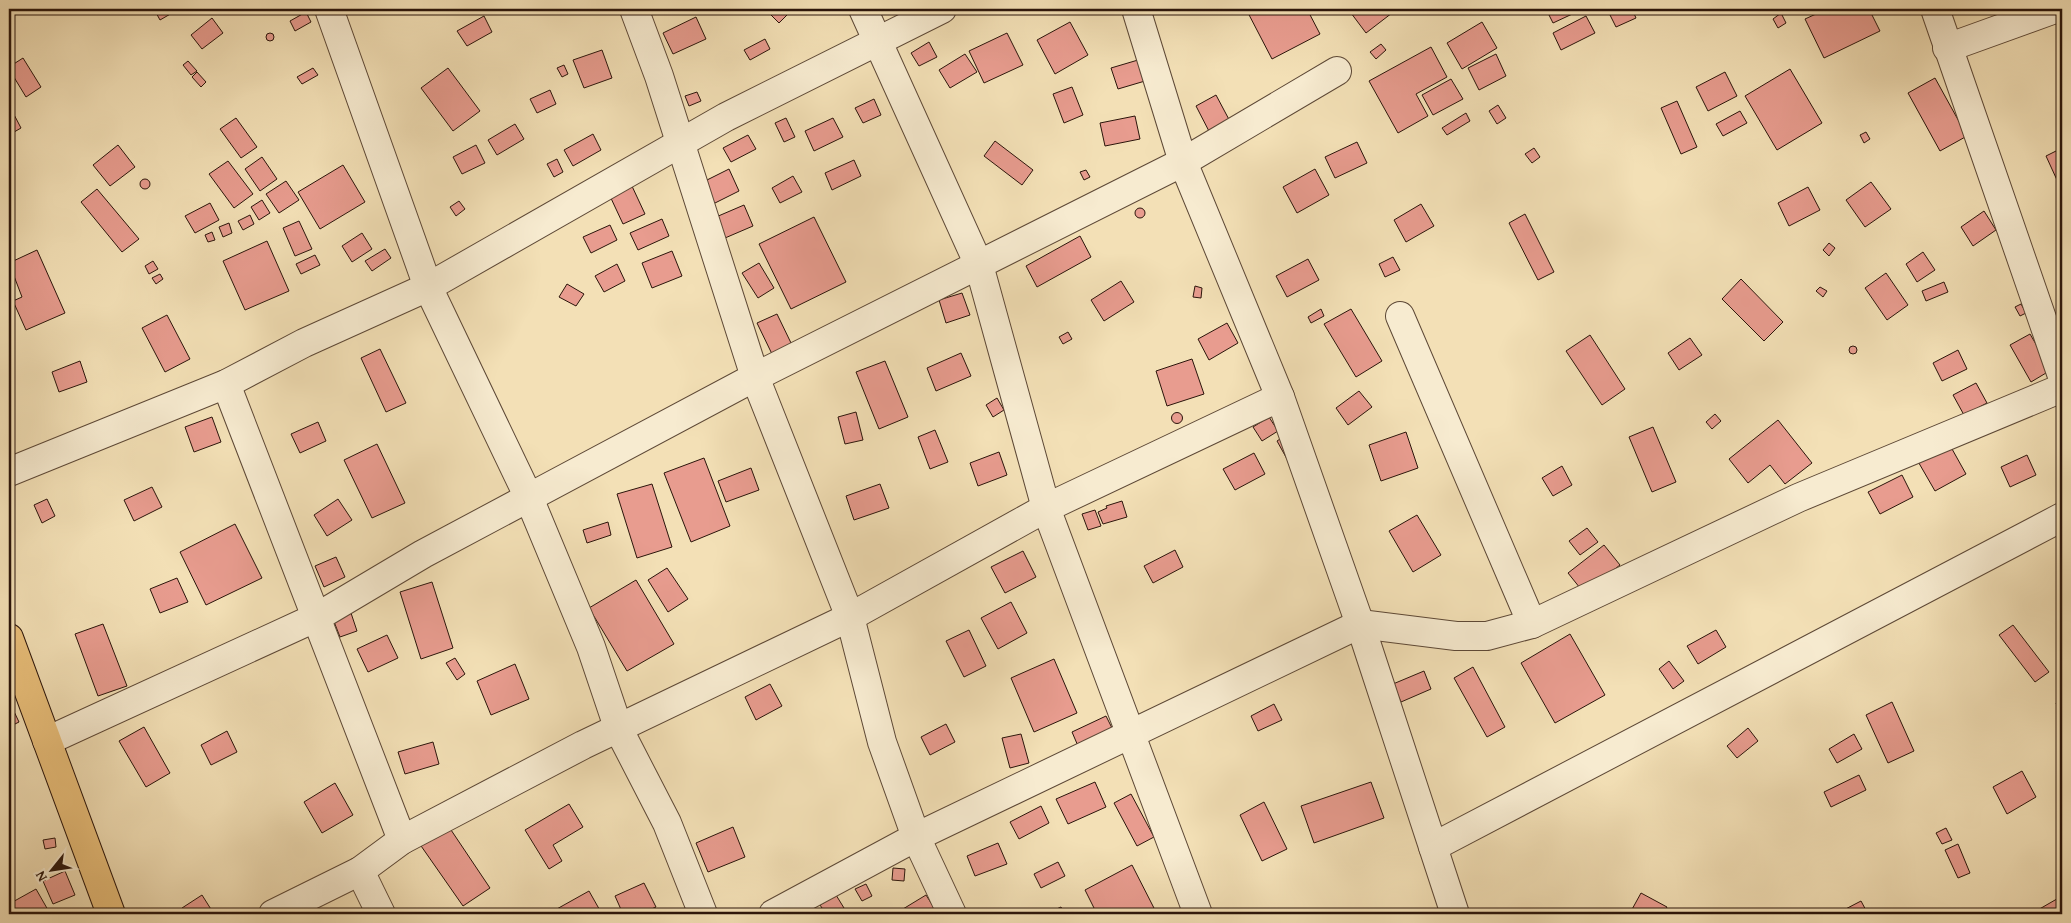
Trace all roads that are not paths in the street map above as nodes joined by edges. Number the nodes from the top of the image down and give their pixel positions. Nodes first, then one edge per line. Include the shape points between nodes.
1 (329, 9) edge
2 (634, 9) edge
3 (863, 9) edge
4 (942, 9) edge
5 (1136, 9) edge
6 (1935, 9) edge
7 (2055, 9) edge
8 (877, 40) junction
9 (1947, 48) junction
10 (1337, 71) dead end
11 (680, 143) junction
12 (1183, 162) junction
13 (979, 265) junction
14 (428, 287) junction
15 (1400, 316) dead end
16 (2062, 376) edge
17 (755, 377) junction
18 (226, 384) junction
19 (2062, 388) edge
20 (1280, 397) junction
21 (9, 472) edge
22 (528, 498) junction
23 (1046, 508) junction
24 (2062, 517) edge
25 (317, 617) junction
26 (850, 617) junction
27 (1360, 624) junction
28 (1532, 624) junction
29 (9, 638) edge
30 (620, 730) junction
31 (1131, 735) junction
32 (47, 741) junction
33 (916, 838) junction
34 (402, 840) junction
35 (1433, 847) junction
36 (360, 871) junction
37 (111, 914) edge
38 (273, 914) edge
39 (381, 914) edge
40 (702, 914) edge
41 (774, 914) edge
42 (952, 914) edge
43 (1198, 914) edge
44 (1454, 914) edge

1 - 14 street
2 - 11 street
3 - 8 street
4 - 8 street
5 - 12 street
6 - 9 street
7 - 9 street
8 - 11 street
8 - 13 street
9 - 16 street
10 - 12 street
11 - 14 street
11 - 17 street
12 - 13 street
12 - 20 street
13 - 17 street
13 - 23 street
14 - 18 street via 304,343
14 - 22 street
15 - 28 street
17 - 22 street
17 - 26 street
18 - 21 street
18 - 25 street
19 - 28 street via 1798,498
20 - 23 street
20 - 27 street
22 - 25 street via 423,554
22 - 30 street via 591,647
23 - 26 street
23 - 31 street
24 - 35 street
25 - 32 street
25 - 34 street
26 - 30 street
26 - 33 street via 882,742
27 - 28 street via 1487,636
27 - 31 street
27 - 35 street
29 - 32 highway
30 - 34 street via 583,745
30 - 40 street via 667,823
31 - 33 street
31 - 43 street
32 - 37 highway
33 - 41 street
33 - 42 street
34 - 36 street
35 - 44 street
36 - 38 street
36 - 39 street

